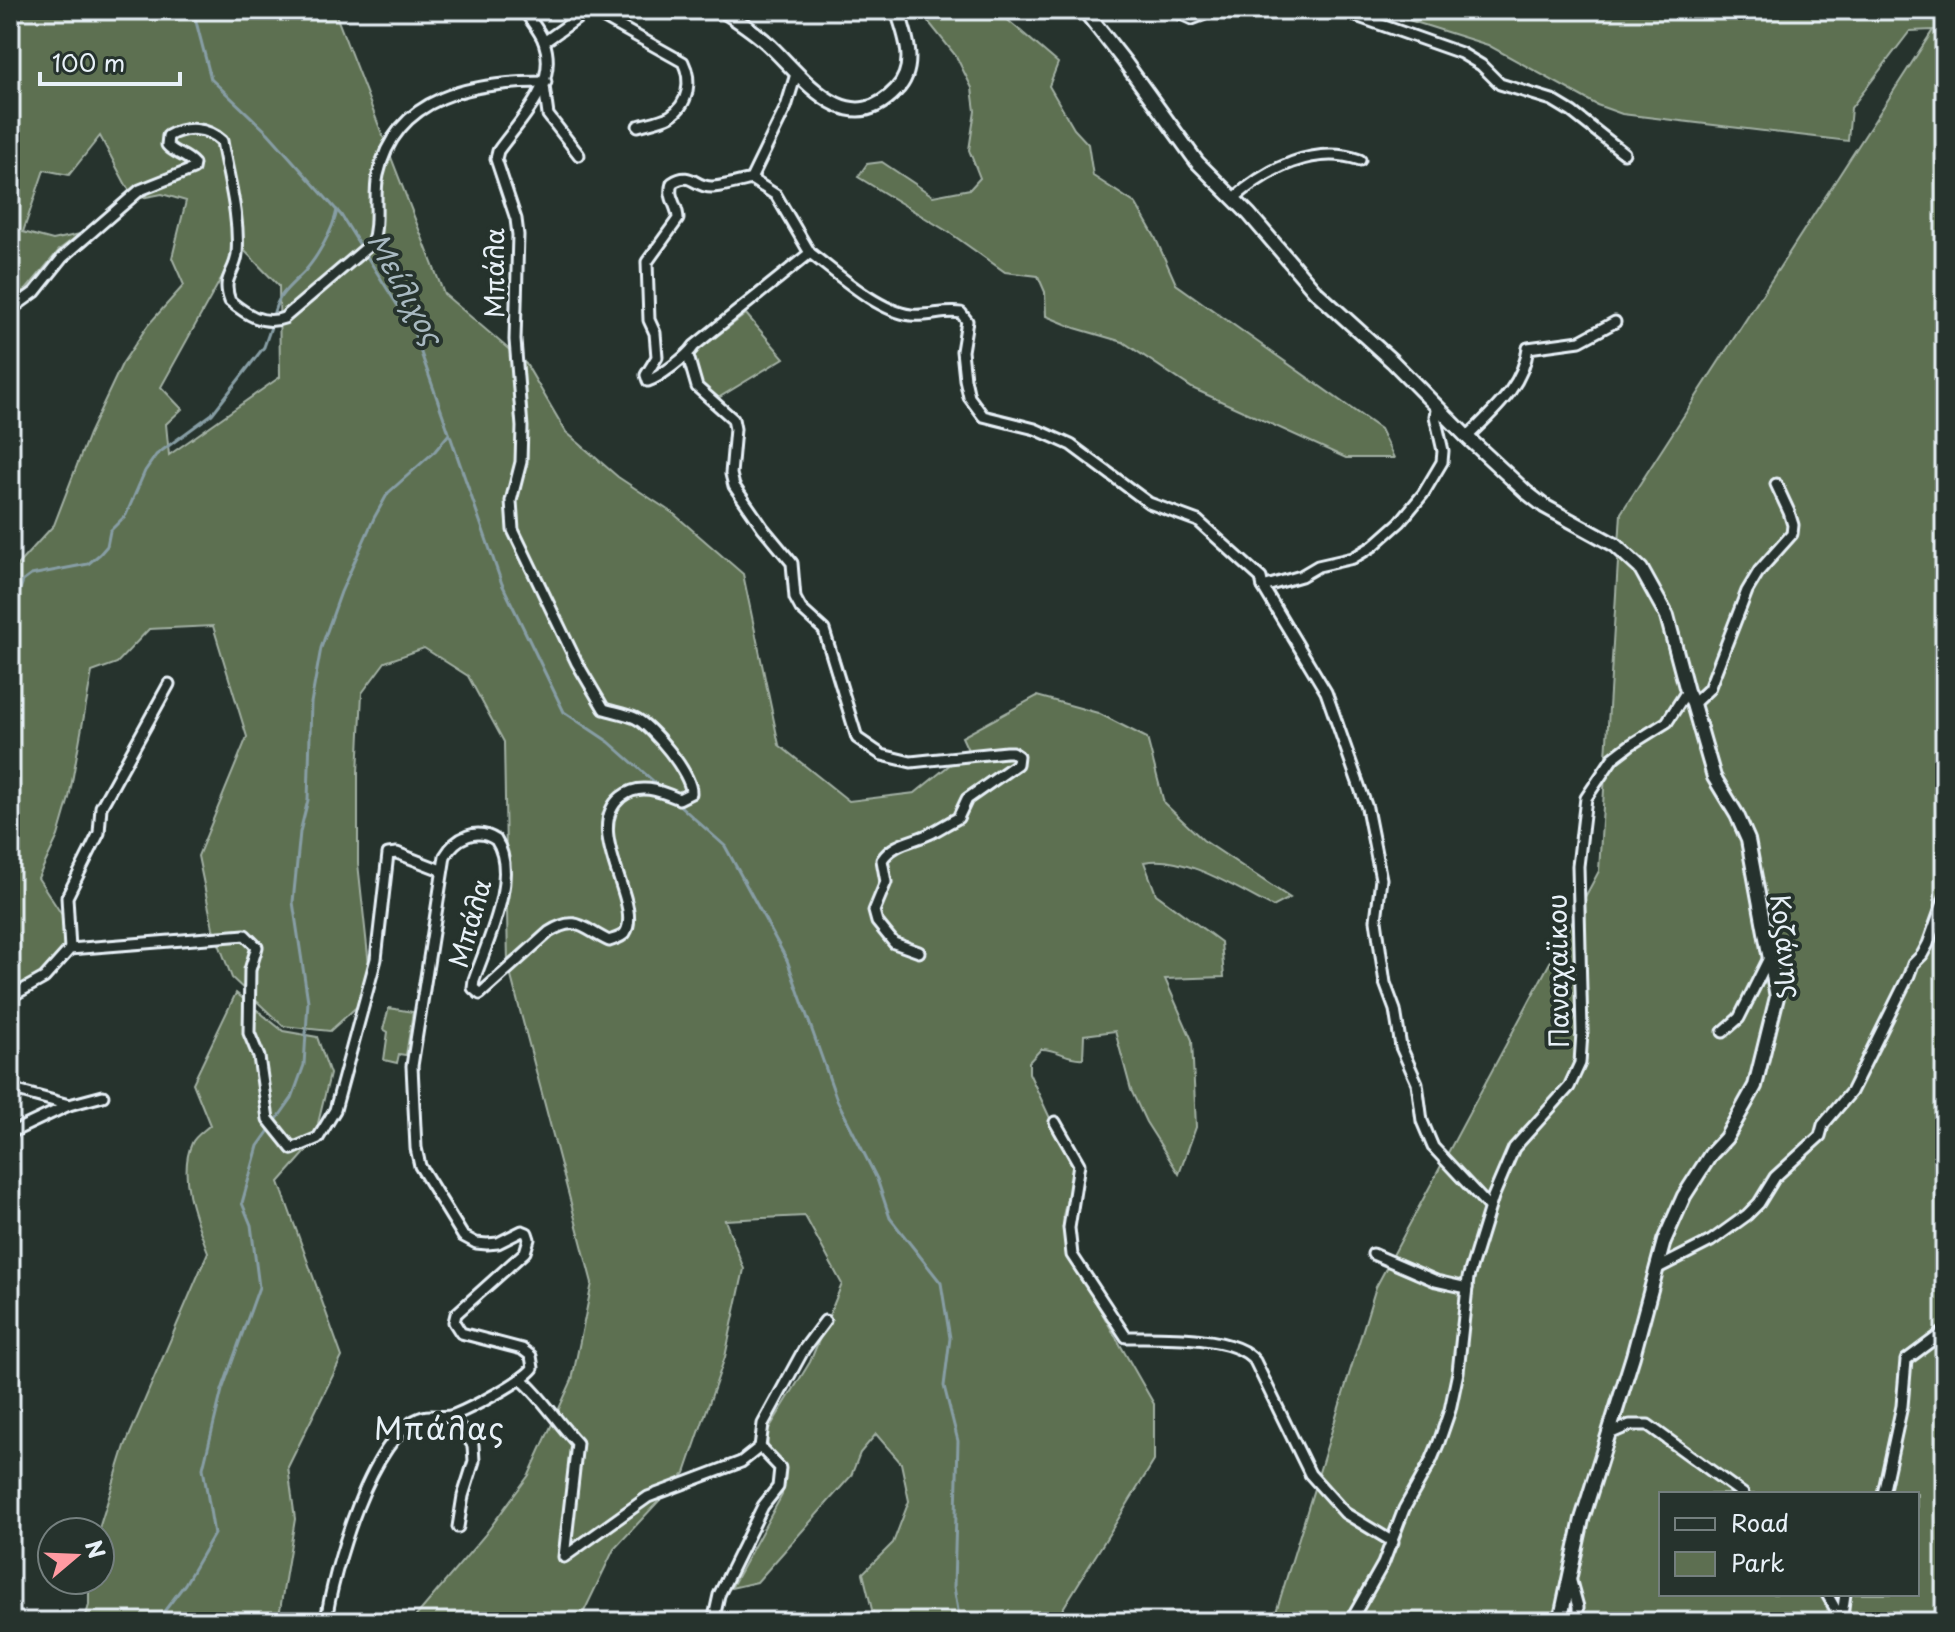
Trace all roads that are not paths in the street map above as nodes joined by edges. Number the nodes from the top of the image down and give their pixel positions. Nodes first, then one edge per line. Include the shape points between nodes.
1 (524, 10) edge
2 (590, 10) edge
3 (722, 10) edge
4 (897, 10) edge
5 (1084, 10) edge
6 (1172, 10) edge
7 (1216, 10) edge
8 (1339, 10) edge
9 (544, 42) junction
10 (796, 74) junction
11 (545, 84) junction
12 (638, 126) dead end
13 (1624, 153) dead end
14 (579, 155) dead end
15 (1360, 160) dead end
16 (751, 179) junction
17 (1233, 199) junction
18 (810, 253) junction
19 (10, 310) edge
20 (1615, 322) dead end
21 (688, 356) junction
22 (1437, 405) junction
23 (1467, 437) junction
24 (1776, 484) dead end
25 (1263, 587) junction
26 (169, 684) dead end
27 (1687, 691) junction
28 (1693, 704) junction
29 (441, 870) junction
30 (1945, 897) edge
31 (70, 949) junction
32 (919, 952) dead end
33 (1769, 958) junction
34 (10, 998) edge
35 (1723, 1032) dead end
36 (10, 1089) edge
37 (103, 1096) dead end
38 (69, 1105) junction
39 (1055, 1122) dead end
40 (10, 1133) edge
41 (1489, 1207) junction
42 (1373, 1254) dead end
43 (1656, 1269) junction
44 (1467, 1288) junction
45 (825, 1321) dead end
46 (1945, 1331) edge
47 (521, 1379) junction
48 (451, 1416) junction
49 (1609, 1434) junction
50 (760, 1447) junction
51 (1740, 1492) edge
52 (1883, 1492) edge
53 (458, 1527) dead end
54 (1393, 1542) junction
55 (1570, 1578) junction
56 (1828, 1596) edge
57 (1845, 1596) edge
58 (1840, 1620) edge
59 (326, 1622) edge
60 (713, 1622) edge
61 (1350, 1622) edge
62 (1560, 1622) edge
63 (1578, 1622) edge

1 - 9 street
2 - 9 street
2 - 12 street via 683,62 689,74 688,93 678,108
3 - 10 street via 766,42
4 - 10 street via 909,65 900,87 889,97 874,106 846,108 822,97
5 - 17 street, Κοζάνης via 1197,162
6 - 7 street via 1192,19
8 - 13 street via 1461,53 1500,84 1572,112
9 - 11 street
10 - 16 street
11 - 14 street via 548,115
11 - 19 street via 502,82 437,98 415,113 395,134 378,174 374,235 367,247 293,312 272,321 245,313 226,292 238,234 222,141 196,129 176,131 168,136 167,145 190,159 193,169 140,190
11 - 29 street, Μπάλα via 496,159 518,235 515,340 522,427 521,462 511,501 513,530 604,709 638,719 676,757 691,793 679,799 642,788 620,798 612,809 607,838 627,912 625,933 609,941 580,924 559,925 480,994 473,988 474,980 506,882 502,849 490,836 470,835 451,846
15 - 17 street via 1337,155 1303,159 1265,175
16 - 18 street via 776,195
16 - 21 street via 712,187 681,177 669,191 678,219 647,262 649,320 657,357 646,379 654,380
17 - 22 street, Κοζάνης via 1315,291
18 - 21 street
18 - 25 street via 898,312 961,313 967,321 965,379 969,397 983,416 1060,439 1149,503 1194,518 1257,572
20 - 23 street via 1580,341 1528,348 1521,375 1505,399
21 - 32 street via 697,387 733,419 734,486 792,563 795,598 824,630 857,738 882,755 911,762 1006,752 1018,756 1017,764 967,799 958,818 897,845 882,860 886,882 874,911 877,922 894,943
22 - 23 street, Κοζάνης
22 - 25 street via 1442,462 1400,522 1353,558
23 - 27 street, Κοζάνης via 1538,501 1587,527 1636,564 1667,616
24 - 28 street via 1792,534 1747,591 1709,689
25 - 41 street via 1326,692 1367,808 1381,879 1376,920 1385,983 1401,1047 1417,1083 1422,1121 1433,1147
26 - 31 street via 101,807 99,833 67,897
27 - 28 street, Κοζάνης
27 - 41 street, Παναχαϊκου via 1667,722 1613,758 1586,798 1578,866 1580,1063 1569,1087 1516,1144
28 - 33 street, Κοζάνης via 1714,777 1748,840
29 - 31 street via 388,854 376,959 335,1110 318,1138 292,1149 269,1119 259,1057 249,1033 250,970 257,947 245,935
29 - 47 street, Μπάλα via 412,1066 416,1148 420,1166 463,1236 487,1244 527,1233 525,1252 456,1314 454,1322 461,1333 531,1356 533,1368
30 - 43 street via 1922,955 1851,1092 1820,1136 1775,1177 1747,1215
31 - 34 street via 44,978
33 - 35 street via 1739,1018
33 - 43 street, Κοζάνης via 1777,997 1755,1086 1684,1196
36 - 38 street
37 - 38 street
38 - 40 street
39 - 54 street via 1079,1164 1069,1228 1072,1255 1126,1337 1188,1336 1247,1352 1310,1474 1345,1513
41 - 44 street, Παναχαϊκου
42 - 44 street
43 - 49 street, Κοζάνης
44 - 54 street, Παναχαϊκου via 1450,1410
45 - 50 street via 763,1424
46 - 52 street via 1906,1360
47 - 48 street
47 - 50 street via 577,1443 564,1557 648,1497 741,1462
48 - 53 street via 473,1445
48 - 59 street via 426,1416 410,1423 365,1487 349,1524
49 - 51 street via 1630,1425 1648,1425
49 - 55 street, Κοζάνης
50 - 60 street via 775,1460 781,1475 778,1487 763,1506 719,1595
54 - 61 street, Παναχαϊκου
55 - 62 street, Κοζάνης
55 - 63 street
56 - 58 street
57 - 58 street

